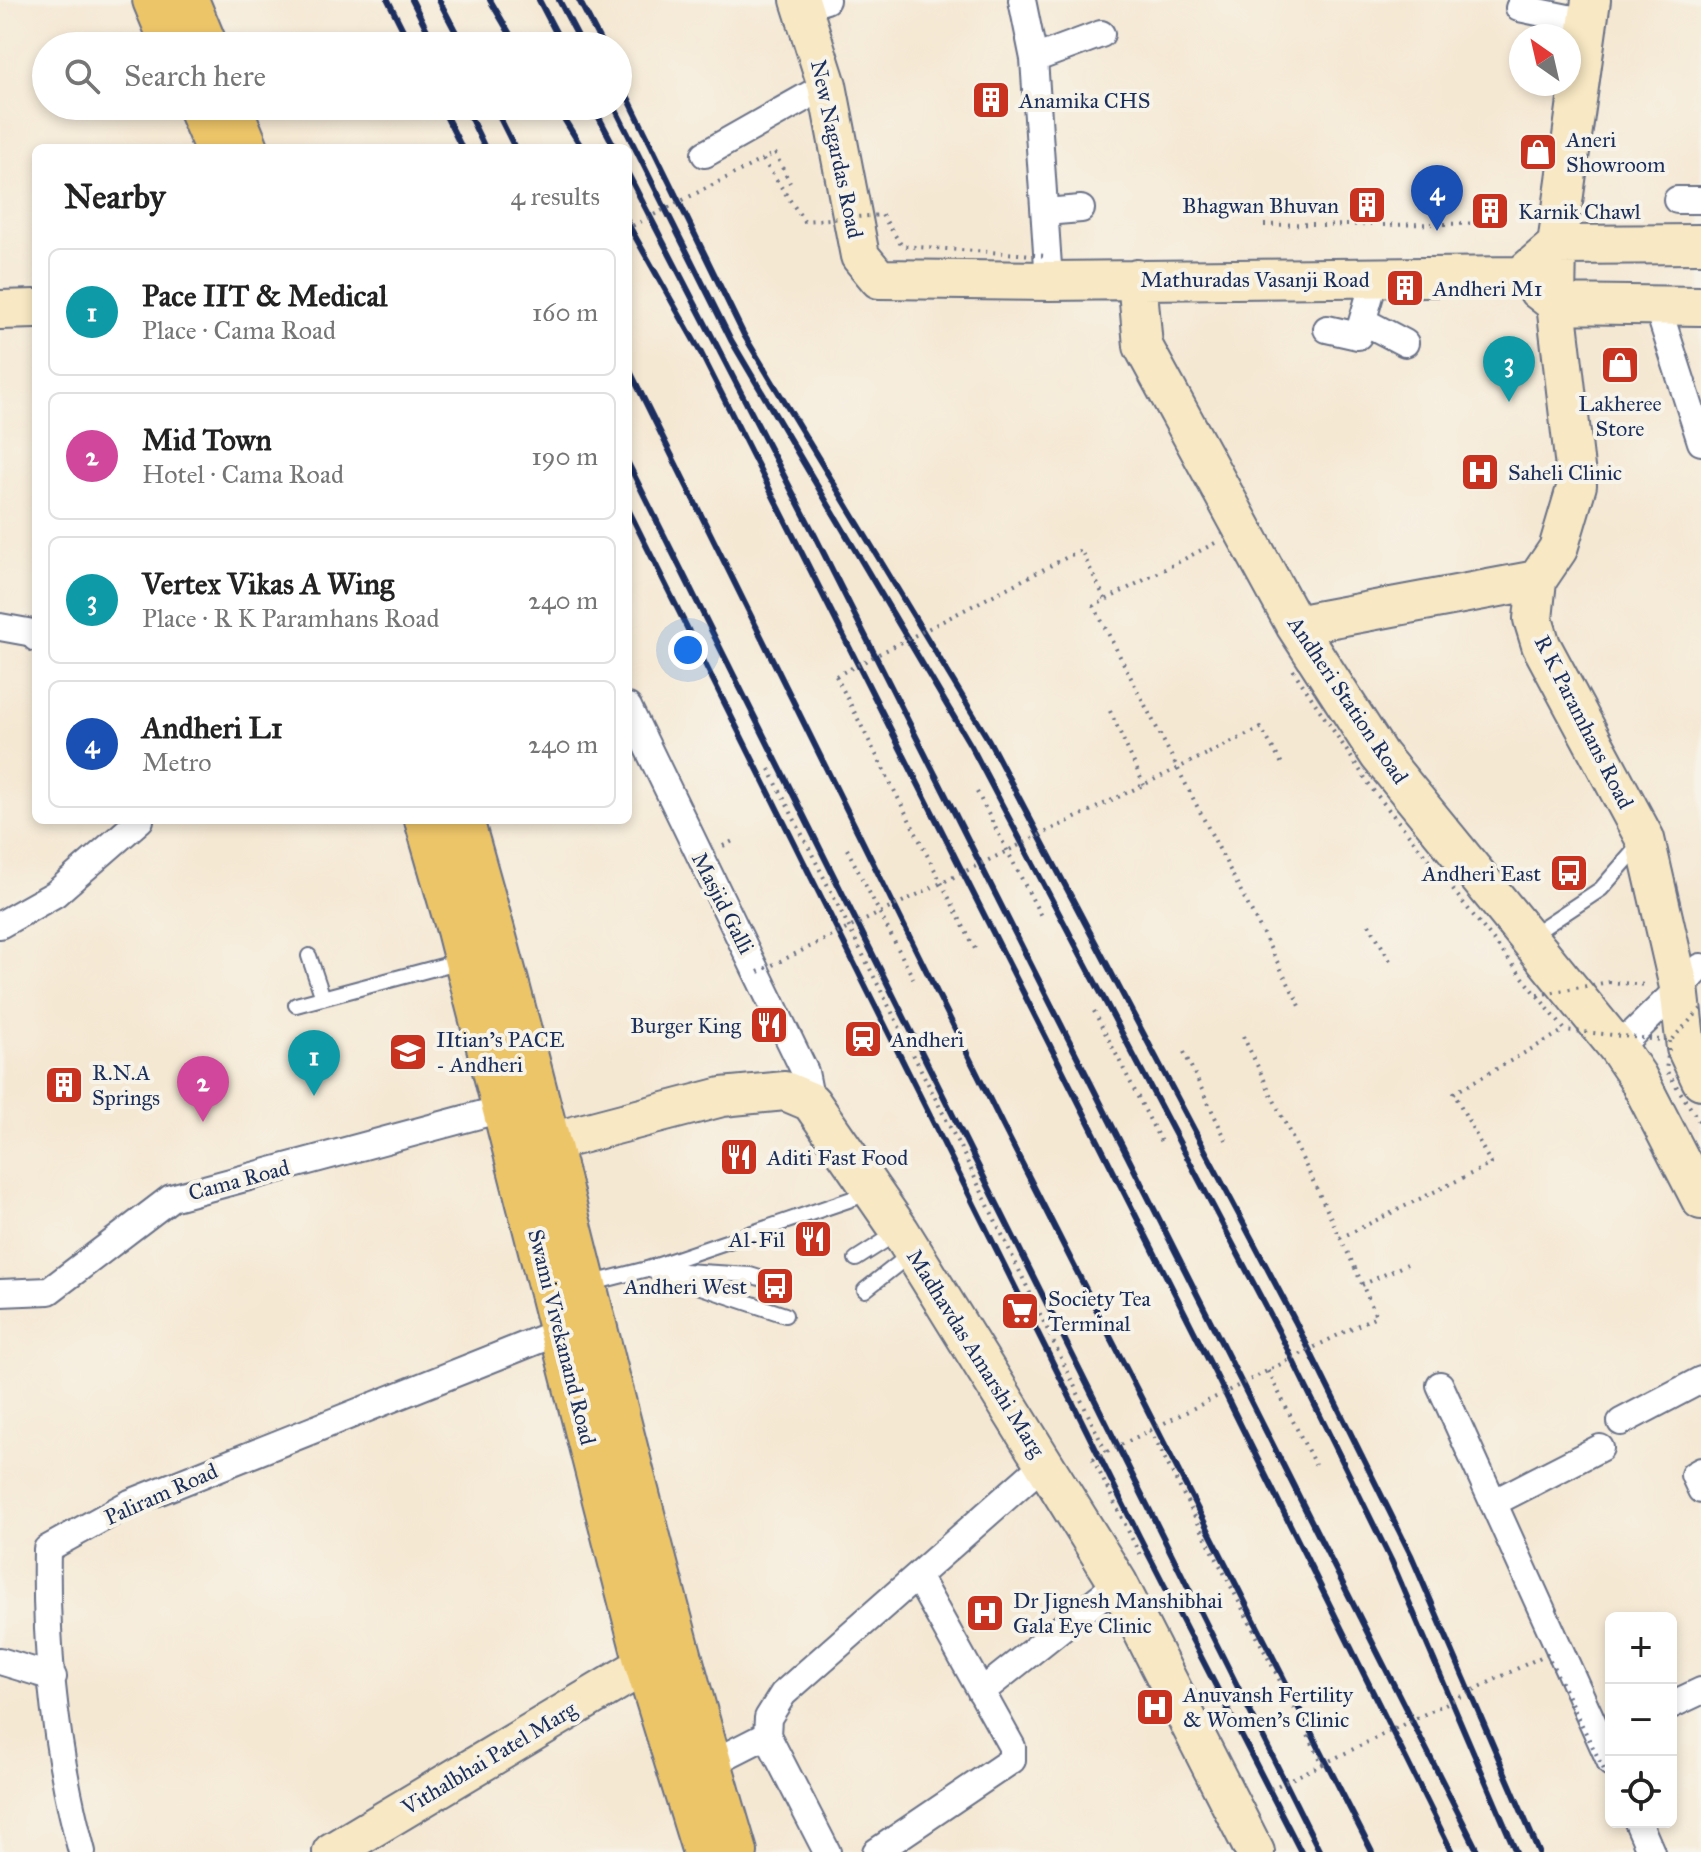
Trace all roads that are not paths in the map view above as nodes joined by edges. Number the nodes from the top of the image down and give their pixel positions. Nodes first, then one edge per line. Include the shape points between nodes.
1 (154, 0) edge
2 (187, 0) edge
3 (1022, 0) edge
4 (1552, 0) edge
5 (809, 2) edge
6 (1519, 8) dead end
7 (1589, 10) edge
8 (167, 32) edge
9 (200, 32) edge
10 (1015, 33) dead end
11 (1101, 34) dead end
12 (1034, 59) junction
13 (827, 85) junction
14 (204, 120) edge
15 (236, 120) edge
16 (214, 144) edge
17 (245, 144) edge
18 (705, 154) dead end
19 (1043, 180) junction
20 (1081, 209) dead end
21 (1045, 212) junction
22 (1701, 244) edge
23 (1557, 245) junction
24 (1049, 269) junction
25 (1521, 276) junction
26 (1375, 278) junction
27 (1137, 279) junction
28 (989, 280) joint
29 (1556, 304) junction
30 (1657, 305) junction
31 (1701, 306) edge
32 (32, 309) edge
33 (0, 310) edge
34 (1365, 322) junction
35 (1327, 329) dead end
36 (1405, 343) dead end
37 (1701, 442) edge
38 (1537, 580) junction
39 (1295, 625) junction
40 (0, 627) edge
41 (32, 633) edge
42 (632, 715) edge
43 (135, 824) edge
44 (427, 824) edge
45 (463, 824) edge
46 (1645, 839) junction
47 (0, 925) edge
48 (1528, 937) junction
49 (309, 956) dead end
50 (465, 960) junction
51 (1694, 988) edge
52 (323, 998) junction
53 (296, 1005) dead end
54 (1686, 1056) edge
55 (1628, 1062) junction
56 (811, 1102) junction
57 (520, 1104) junction
58 (532, 1147) junction
59 (873, 1192) junction
60 (1701, 1200) edge
61 (906, 1242) junction
62 (856, 1259) dead end
63 (647, 1269) junction
64 (776, 1283) dead end
65 (585, 1284) junction
66 (865, 1290) dead end
67 (0, 1293) edge
68 (785, 1315) dead end
69 (561, 1331) junction
70 (1701, 1380) edge
71 (1440, 1385) dead end
72 (1621, 1422) dead end
73 (1600, 1448) dead end
74 (1045, 1463) junction
75 (1701, 1471) edge
76 (1701, 1490) edge
77 (1493, 1503) junction
78 (1131, 1573) junction
79 (918, 1578) junction
80 (0, 1661) edge
81 (646, 1664) junction
82 (53, 1677) junction
83 (1701, 1691) edge
84 (981, 1692) junction
85 (1677, 1702) edge
86 (767, 1735) junction
87 (1605, 1736) edge
88 (710, 1764) junction
89 (1641, 1828) edge
90 (82, 1852) edge
91 (332, 1852) edge
92 (704, 1852) edge
93 (736, 1852) edge
94 (827, 1852) edge
95 (876, 1852) edge
96 (1255, 1852) edge
97 (1651, 1852) edge

1 - 8 main road
2 - 9 main road
3 - 12 street
4 - 7 street
5 - 13 main road, New Nagardas Road
6 - 7 street
7 - 23 main road, R K Paramhans Road
10 - 19 street via 1029,176
11 - 12 street
12 - 19 street
13 - 18 street
13 - 28 main road, New Nagardas Road via 860,256 879,279
14 - 16 main road
15 - 17 main road
19 - 21 street
20 - 21 street
21 - 24 street
22 - 23 main road
23 - 25 main road
23 - 29 main road, R K Paramhans Road
24 - 27 main road, Mathuradas Vasanji Road
24 - 28 main road, Mathuradas Vasanji Road
25 - 26 main road, Mathuradas Vasanji Road
25 - 29 main road
26 - 27 main road, Mathuradas Vasanji Road
26 - 34 street
27 - 39 main road, Andheri Station Road via 1143,346
29 - 30 main road
29 - 38 main road, R K Paramhans Road via 1577,485 1558,549
30 - 31 main road
30 - 37 street
32 - 33 main road
34 - 35 street via 1353,337
34 - 36 street
38 - 39 main road
38 - 46 main road, R K Paramhans Road via 1533,619 1541,645
39 - 48 main road, Andheri Station Road via 1379,755
40 - 41 street
42 - 56 street, Masjid Galli via 805,1072
43 - 47 street via 55,894
44 - 50 main road, Swami Vivekanand Road
45 - 57 main road, Swami Vivekanand Road
46 - 48 lane via 1601,889
46 - 51 main road, R K Paramhans Road
48 - 55 main road, Andheri Station Road
49 - 52 lane
50 - 52 lane
50 - 57 main road, Swami Vivekanand Road
51 - 54 main road, R K Paramhans Road
51 - 55 street
52 - 53 lane
54 - 55 main road
55 - 60 main road, Andheri Station Road
56 - 58 main road via 785,1091 722,1097
56 - 59 main road, Madhavdas Amarshi Marg
57 - 58 main road, Swami Vivekanand Road
57 - 67 street, Cama Road via 171,1198 49,1291
58 - 65 main road, Swami Vivekanand Road
58 - 69 main road, Swami Vivekanand Road
59 - 61 main road, Madhavdas Amarshi Marg
59 - 63 lane
61 - 62 lane
61 - 66 lane
61 - 74 main road, Madhavdas Amarshi Marg
63 - 64 lane via 750,1275
63 - 65 lane
63 - 68 lane
65 - 88 main road, Swami Vivekanand Road
69 - 81 main road, Swami Vivekanand Road
69 - 82 street, Paliram Road via 130,1503 47,1549
70 - 72 street
71 - 77 street
73 - 77 street
74 - 78 main road, Madhavdas Amarshi Marg
74 - 79 street
75 - 76 street via 1694,1475
77 - 87 street
78 - 84 street
78 - 96 main road, Madhavdas Amarshi Marg
79 - 84 street
79 - 86 street via 783,1694 768,1718
80 - 82 street
81 - 91 main road, Vithalbhai Patel Marg
81 - 92 main road, Swami Vivekanand Road
82 - 90 street, Paliram Road
83 - 85 street
84 - 95 street via 1012,1747 1012,1760
86 - 88 street
86 - 94 street
88 - 93 main road, Swami Vivekanand Road
89 - 97 street

